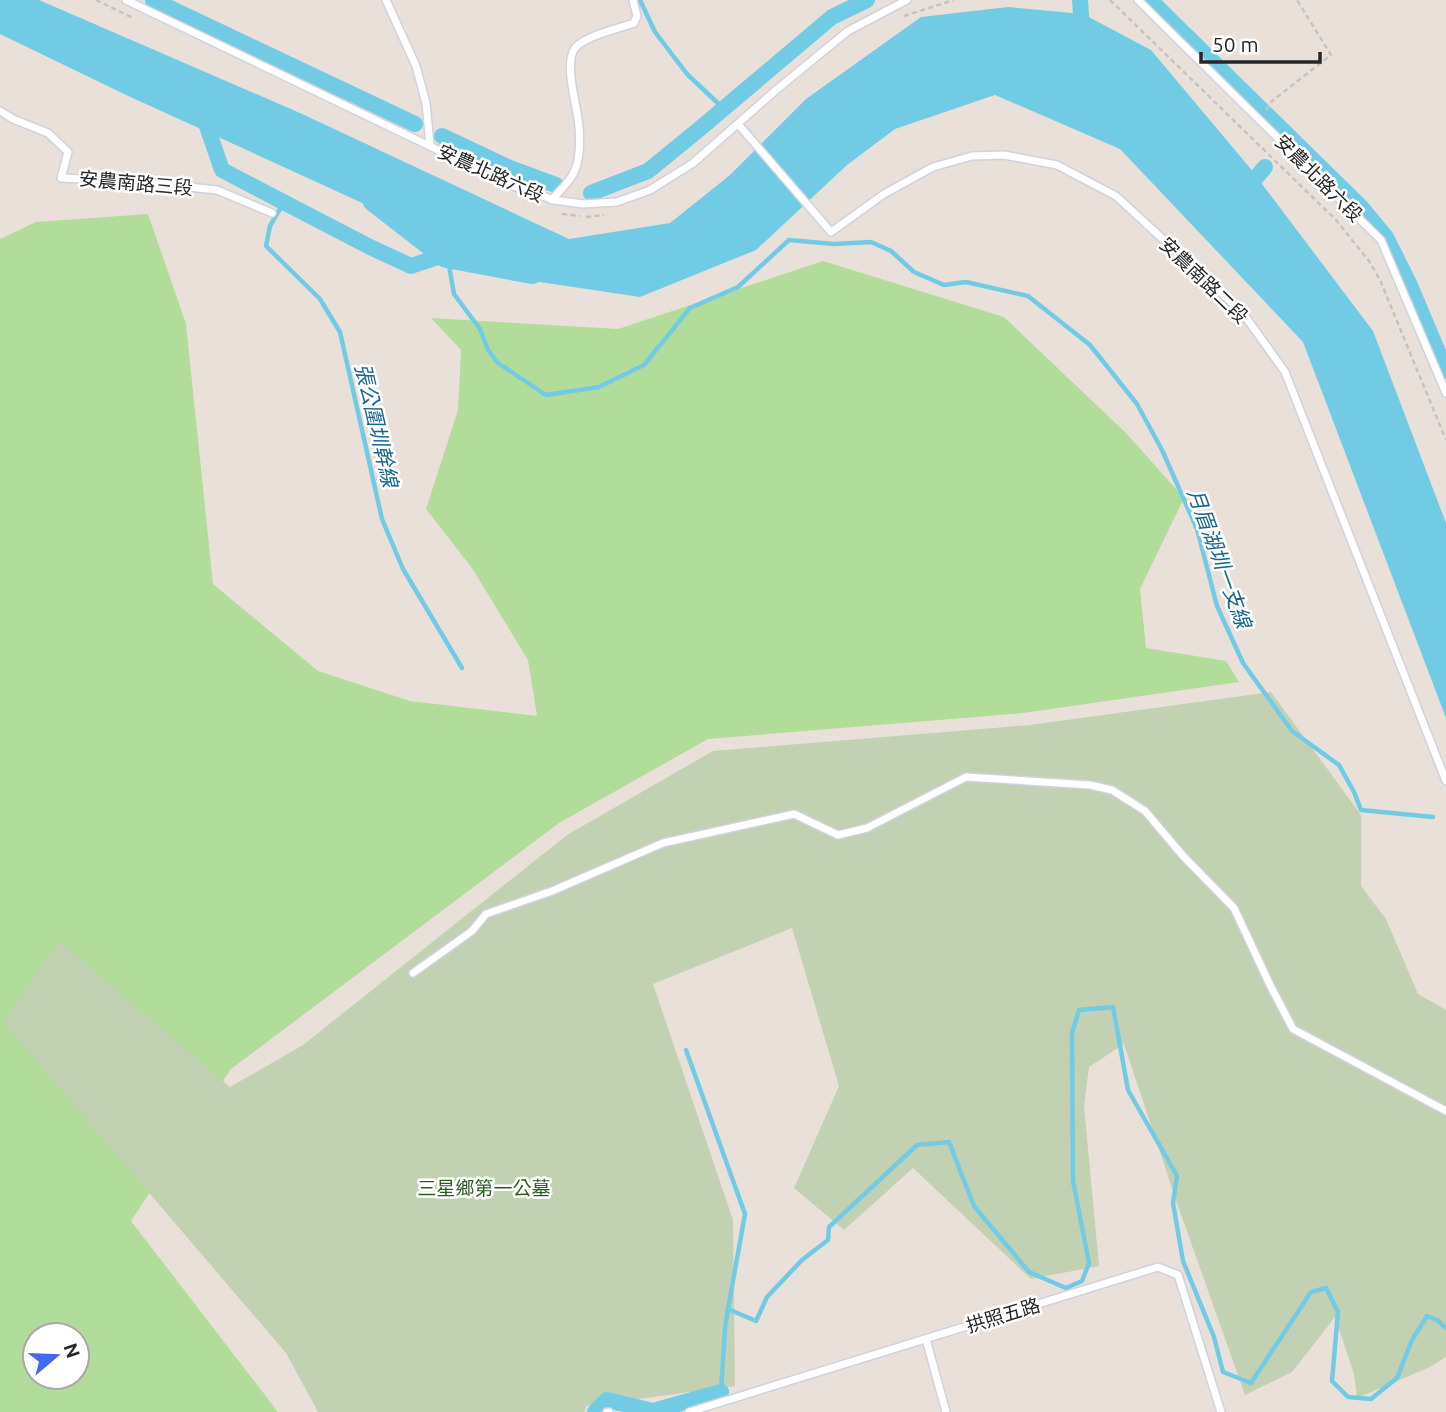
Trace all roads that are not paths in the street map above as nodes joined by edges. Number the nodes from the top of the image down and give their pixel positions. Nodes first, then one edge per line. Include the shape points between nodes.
1 (126, 0) edge
2 (386, 0) edge
3 (633, 0) edge
4 (907, 0) edge
5 (1138, 0) edge
6 (0, 111) edge
7 (738, 124) junction
8 (430, 145) junction
9 (552, 200) junction
10 (272, 213) dead end
11 (1446, 393) edge
12 (1446, 781) edge
13 (413, 973) dead end
14 (1446, 1111) edge
15 (926, 1339) junction
16 (689, 1412) edge
17 (946, 1412) edge
18 (1221, 1412) edge

1 - 8 lane, 安農北路六段
2 - 8 lane via 416,66
3 - 9 lane via 635,23 591,38 571,55 578,154 575,172
4 - 7 lane, 安農北路六段 via 848,31
5 - 11 lane, 安農北路六段 via 1381,240
6 - 10 lane, 安農南路三段 via 48,133 68,152 61,178 217,190
7 - 9 lane, 安農北路六段 via 693,163 650,190 617,202
7 - 12 lane, 安農南路二段 via 831,232 884,194 933,167 972,156 1004,155 1057,165 1115,196 1242,312 1286,372
8 - 9 lane, 安農北路六段
13 - 14 lane via 471,931 486,914 663,843 793,814 838,835 867,828 966,777 1090,785 1112,790 1145,811 1234,908 1293,1029
15 - 16 lane, 拱照五路
15 - 17 lane
15 - 18 lane, 拱照五路 via 1158,1267 1178,1275

